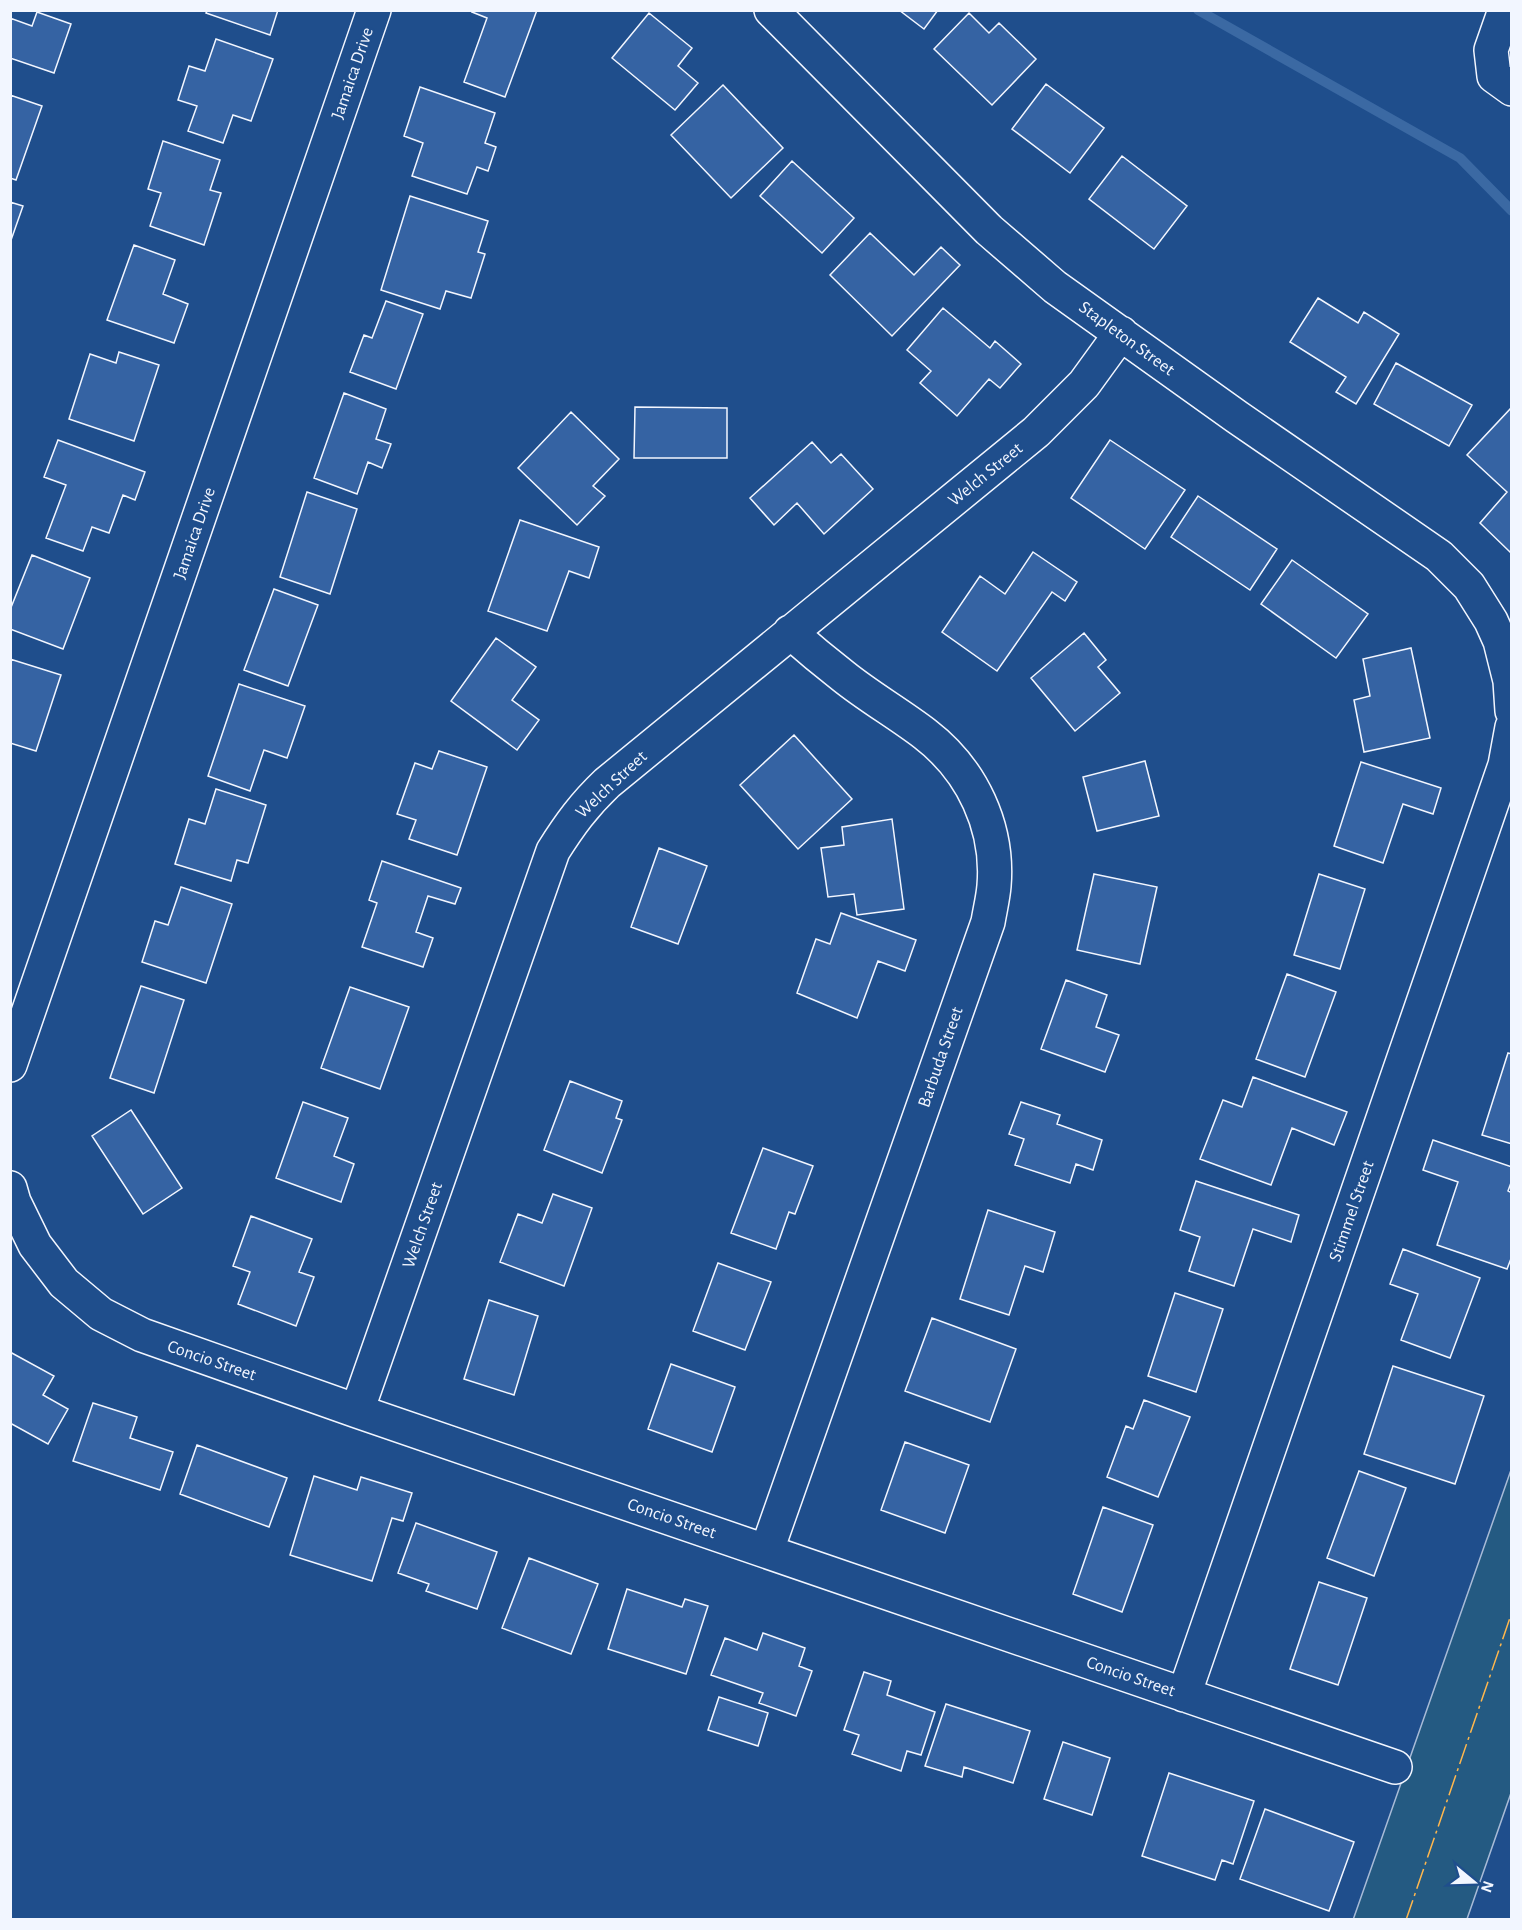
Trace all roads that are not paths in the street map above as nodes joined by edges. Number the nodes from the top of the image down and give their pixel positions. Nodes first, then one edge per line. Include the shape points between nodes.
1 (374, 10) edge
2 (771, 10) edge
3 (1505, 10) edge
4 (1512, 89) edge
5 (1121, 333) junction
6 (790, 632) junction
7 (1512, 711) edge
8 (1512, 727) edge
9 (12, 1058) edge
10 (10, 1188) edge
11 (357, 1411) junction
12 (766, 1550) junction
13 (1184, 1695) junction
14 (1395, 1767) dead end

1 - 9 street, Jamaica Drive
2 - 5 street, Stapleton Street via 989,230 1055,287
3 - 4 street via 1491,50 1494,76
5 - 6 street, Welch Street via 1084,384 1036,432
5 - 7 street, Stapleton Street via 1439,556 1469,586 1491,621 1510,681
6 - 11 street, Welch Street via 607,783 585,804 553,851
6 - 12 street, Barbuda Street via 843,676 927,735 955,763 977,795 985,815 994,850 994,887 988,922
8 - 13 street, Stimmel Street via 1505,765
10 - 11 street, Concio Street via 35,1245 64,1283 101,1314 142,1335
11 - 12 street, Concio Street
12 - 13 street, Concio Street
13 - 14 street, Concio Street

